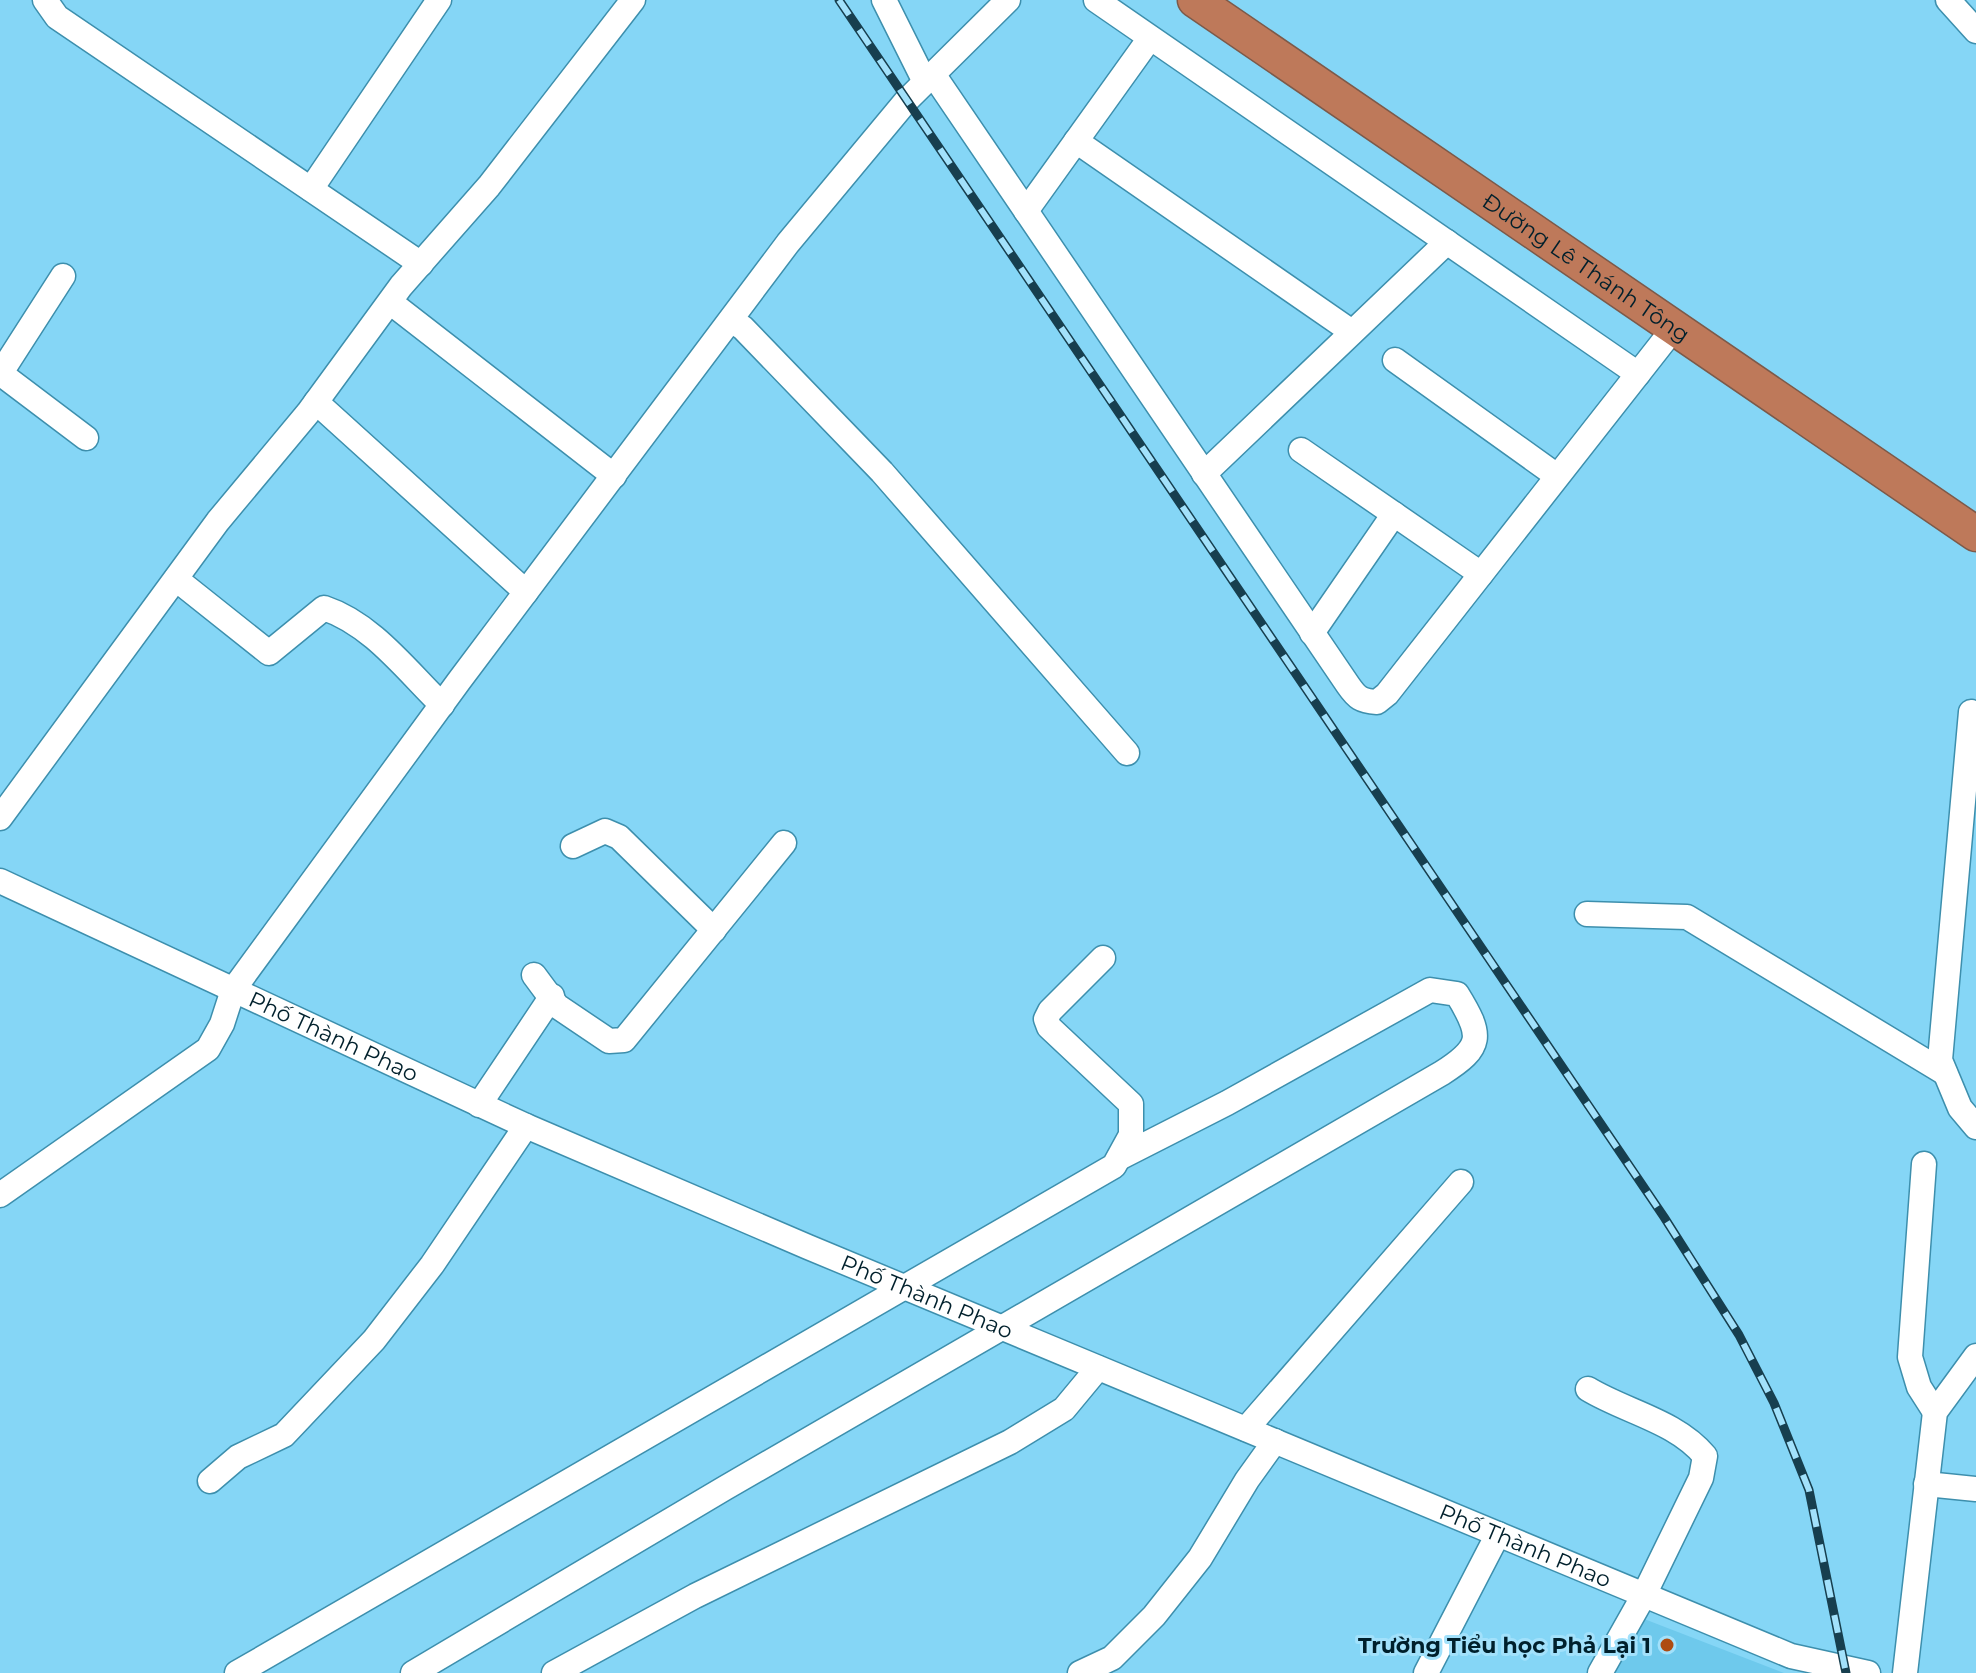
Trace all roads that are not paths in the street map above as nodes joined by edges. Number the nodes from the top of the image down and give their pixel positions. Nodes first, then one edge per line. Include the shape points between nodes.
1 (45, 0) edge
2 (439, 0) edge
3 (633, 0) edge
4 (884, 0) edge
5 (1008, 0) edge
6 (1096, 0) edge
7 (1195, 0) edge
8 (1948, 0) edge
9 (1976, 31) edge
10 (1150, 38) junction
11 (929, 78) junction
12 (1076, 141) junction
13 (311, 189) junction
14 (1026, 211) junction
15 (1447, 242) junction
16 (421, 264) junction
17 (63, 276) dead end
18 (390, 302) junction
19 (731, 320) junction
20 (1674, 328) junction
21 (1352, 332) junction
22 (1395, 360) dead end
23 (1, 372) edge
24 (1638, 374) junction
25 (316, 402) junction
26 (86, 438) dead end
27 (1301, 450) dead end
28 (1204, 474) junction
29 (614, 476) junction
30 (1557, 476) junction
31 (1394, 514) junction
32 (1975, 533) edge
33 (1481, 574) junction
34 (176, 579) junction
35 (526, 592) junction
36 (1312, 633) junction
37 (442, 705) junction
38 (1971, 712) dead end
39 (1127, 753) dead end
40 (0, 818) edge
41 (784, 843) dead end
42 (573, 846) dead end
43 (0, 881) edge
44 (1587, 914) dead end
45 (714, 930) junction
46 (1103, 958) dead end
47 (534, 975) dead end
48 (233, 990) junction
49 (552, 996) junction
50 (1945, 1073) junction
51 (479, 1105) junction
52 (526, 1126) junction
53 (1976, 1127) edge
54 (1119, 1158) junction
55 (1924, 1164) dead end
56 (1461, 1182) dead end
57 (0, 1195) edge
58 (907, 1288) junction
59 (996, 1325) junction
60 (1976, 1356) edge
61 (1098, 1368) junction
62 (1588, 1389) dead end
63 (1935, 1412) junction
64 (1246, 1429) junction
65 (1275, 1441) junction
66 (210, 1481) dead end
67 (1926, 1484) junction
68 (1976, 1489) edge
69 (1498, 1534) junction
70 (1644, 1595) junction
71 (1832, 1669) edge
72 (237, 1673) edge
73 (413, 1673) edge
74 (554, 1673) edge
75 (1080, 1673) edge
76 (1426, 1673) edge
77 (1600, 1673) edge
78 (1868, 1673) edge
79 (1905, 1673) edge

1 - 13 street via 57,17
2 - 13 street
3 - 16 street via 489,186
4 - 11 street
5 - 11 street
6 - 10 street
7 - 20 highway, Đường Lê Thánh Tông
8 - 9 street
10 - 12 street
10 - 15 street
11 - 14 street
11 - 19 street via 788,243
12 - 14 street
12 - 21 street
13 - 16 street
14 - 28 street
15 - 21 street
15 - 24 street
16 - 18 street
17 - 23 street
18 - 25 street
18 - 29 street
19 - 29 street
19 - 39 street via 882,472
20 - 24 street
20 - 32 highway, Đường Lê Thánh Tông
21 - 28 street
22 - 30 street
23 - 26 street
24 - 30 street
25 - 34 street
25 - 35 street
27 - 31 street
28 - 36 street
29 - 35 street
30 - 33 street
31 - 33 street
31 - 36 street
33 - 36 street via 1377,702 1357,698
34 - 37 street via 269,653 324,608 339,613 361,626
34 - 40 street
35 - 37 street
37 - 48 street
38 - 50 street via 1940,1060
41 - 45 street
42 - 45 street via 605,831 619,837
43 - 48 street, Phố Thành Phao
44 - 50 street via 1687,917
45 - 49 street via 624,1040 609,1041 557,1006
46 - 54 street via 1046,1019 1131,1104 1131,1135
47 - 49 street
48 - 51 street, Phố Thành Phao
48 - 57 street via 208,1049
49 - 51 street
50 - 53 street via 1960,1108
51 - 52 street, Phố Thành Phao
52 - 58 street, Phố Thành Phao
52 - 66 street via 374,1340 284,1435 238,1457
54 - 58 street via 1096,1177
54 - 59 street via 1430,990 1457,994 1473,1027 1475,1046 1469,1056 1442,1073
55 - 63 street via 1910,1357 1919,1387
56 - 64 street
58 - 59 street, Phố Thành Phao
58 - 72 street
59 - 61 street, Phố Thành Phao
59 - 73 street
60 - 63 street
61 - 64 street, Phố Thành Phao
61 - 74 street via 1064,1409 1010,1442 695,1596
62 - 70 street via 1694,1443 1705,1456 1701,1478
63 - 67 street
64 - 65 street, Phố Thành Phao
65 - 69 street, Phố Thành Phao
65 - 75 street via 1200,1558 1154,1616 1112,1658
67 - 68 street
67 - 79 street
69 - 70 street, Phố Thành Phao
69 - 76 street
70 - 71 street, Phố Thành Phao
70 - 77 street
71 - 78 street, Phố Thành Phao

